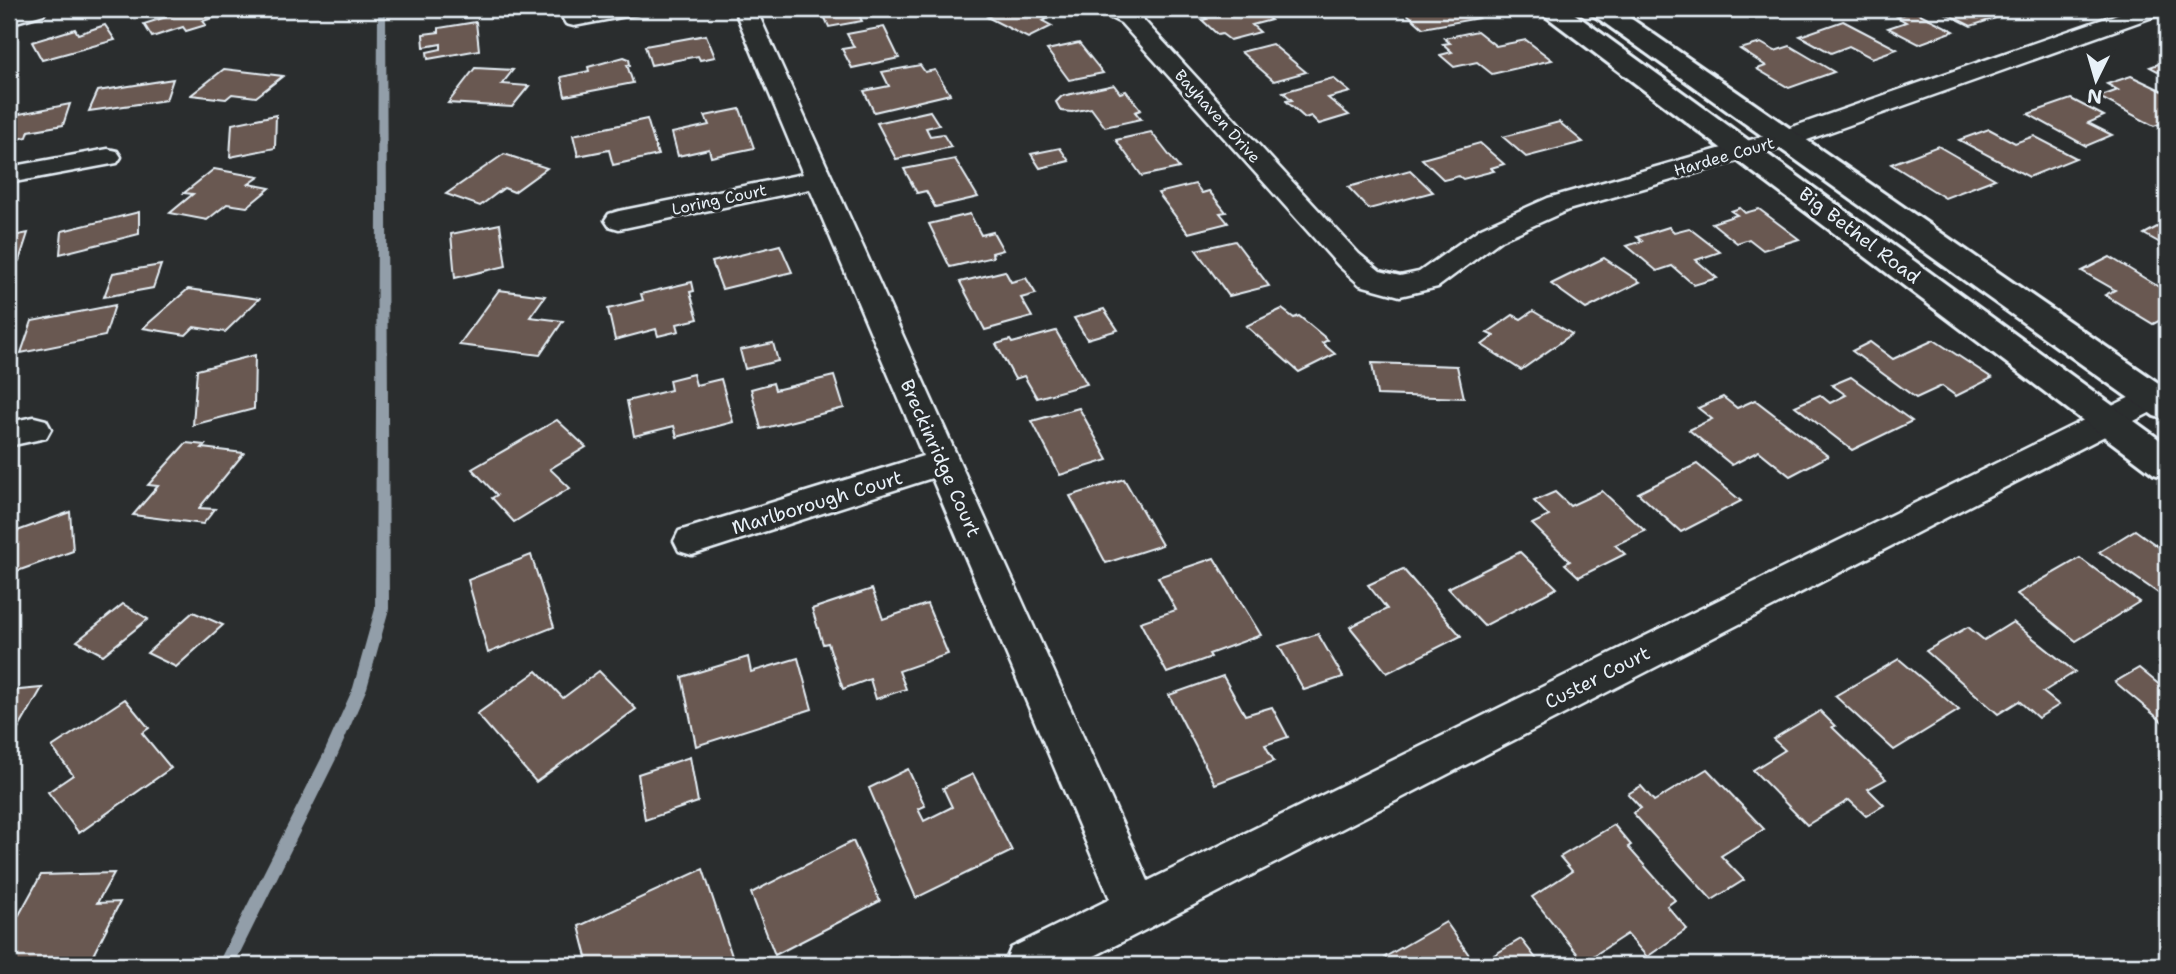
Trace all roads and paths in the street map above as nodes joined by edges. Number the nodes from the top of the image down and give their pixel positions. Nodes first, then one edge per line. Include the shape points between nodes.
1 (36, 9) edge
2 (629, 9) edge
3 (746, 9) edge
4 (1111, 9) edge
5 (1552, 9) edge
6 (1601, 9) edge
7 (2153, 9) edge
8 (2167, 16) edge
9 (9, 17) edge
10 (574, 19) dead end
11 (1787, 138) junction
12 (1745, 150) junction
13 (108, 157) dead end
14 (9, 175) edge
15 (819, 179) junction
16 (620, 220) dead end
17 (1320, 229) joint
18 (2163, 398) edge
19 (2109, 420) junction
20 (943, 462) junction
21 (2167, 464) edge
22 (692, 541) dead end
23 (1137, 908) junction
24 (1028, 965) edge

1 - 9 street
2 - 10 street
3 - 15 street, Breckinridge Court
4 - 17 street, Bayhaven Drive via 1129,18
5 - 12 main road, Big Bethel Road
6 - 11 main road, Big Bethel Road
7 - 8 street
7 - 11 street, Hardee Court
11 - 12 street, Hardee Court
11 - 18 main road, Big Bethel Road
12 - 17 street, Hardee Court via 1558,204 1491,234 1428,280 1400,286 1370,278
12 - 19 main road, Big Bethel Road
13 - 14 street
15 - 16 street, Loring Court
15 - 20 street, Breckinridge Court
18 - 19 street, Custer Court
19 - 21 main road, Big Bethel Road
19 - 23 street, Custer Court
20 - 22 street, Marlborough Court
20 - 23 street, Breckinridge Court
23 - 24 street, Custer Court

